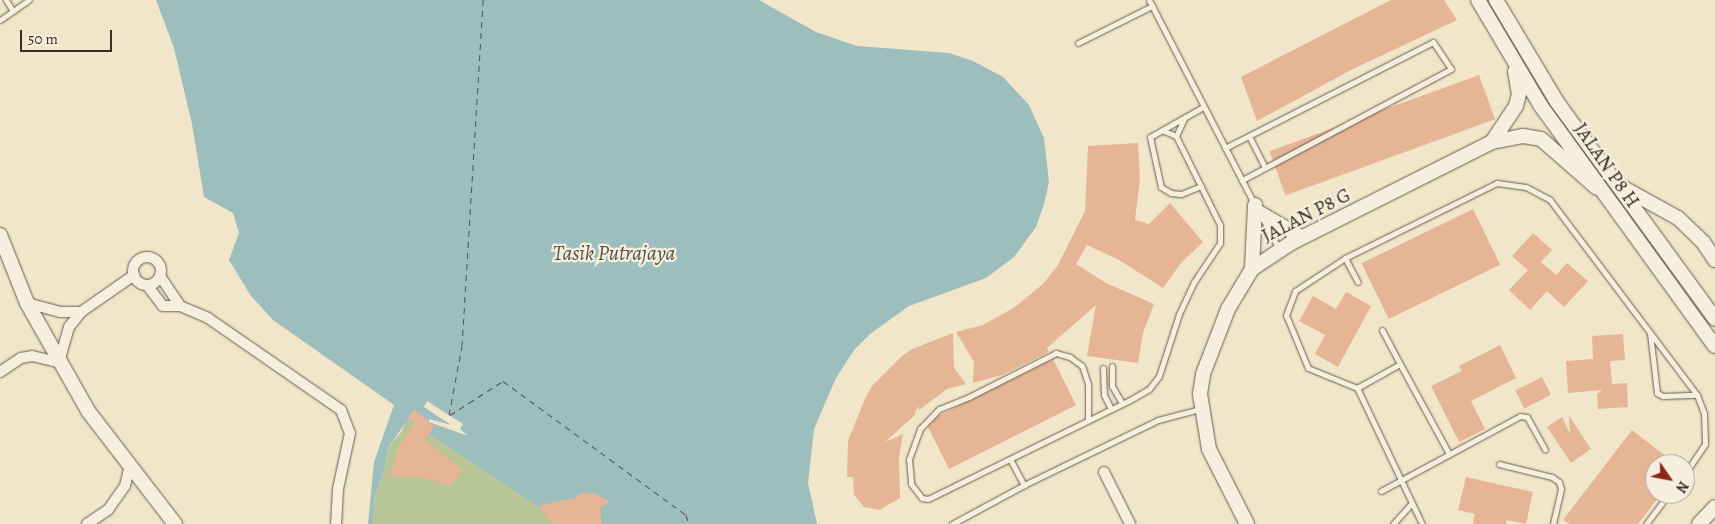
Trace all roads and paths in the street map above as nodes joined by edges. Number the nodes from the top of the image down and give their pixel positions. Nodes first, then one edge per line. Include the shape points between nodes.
1 (6, 0) edge
2 (29, 0) edge
3 (1149, 0) edge
4 (1478, 0) edge
5 (1496, 0) edge
6 (1152, 6) junction
7 (13, 11) junction
8 (0, 20) edge
9 (1078, 43) dead end
10 (1510, 57) junction
11 (1203, 107) junction
12 (1185, 117) junction
13 (1162, 130) junction
14 (1176, 136) junction
15 (1249, 136) junction
16 (1492, 142) junction
17 (1225, 148) junction
18 (1264, 166) junction
19 (1610, 177) junction
20 (1242, 180) junction
21 (1201, 186) junction
22 (1597, 188) junction
23 (1257, 209) junction
24 (0, 235) edge
25 (1301, 238) junction
26 (1279, 250) junction
27 (1345, 258) junction
28 (1715, 260) edge
29 (1252, 269) junction
30 (134, 275) junction
31 (160, 276) junction
32 (1358, 282) dead end
33 (146, 286) junction
34 (27, 303) junction
35 (180, 306) junction
36 (81, 312) junction
37 (1715, 319) edge
38 (1382, 330) dead end
39 (1650, 333) junction
40 (1715, 346) edge
41 (58, 362) junction
42 (1400, 364) junction
43 (1112, 366) dead end
44 (1103, 368) dead end
45 (0, 372) edge
46 (1357, 388) junction
47 (1697, 395) junction
48 (1122, 404) junction
49 (1110, 409) junction
50 (1200, 409) junction
51 (1088, 420) junction
52 (1545, 449) dead end
53 (1448, 452) junction
54 (1010, 459) junction
55 (1695, 459) edge
56 (130, 464) junction
57 (1499, 464) dead end
58 (1104, 472) dead end
59 (1401, 478) junction
60 (1024, 485) junction
61 (1381, 490) dead end
62 (1411, 504) junction
63 (1661, 504) edge
64 (1715, 507) edge
65 (87, 524) edge
66 (175, 524) edge
67 (336, 524) edge
68 (952, 524) edge
69 (1130, 524) edge
70 (1247, 524) edge
71 (1392, 524) edge
72 (1422, 524) edge
73 (1553, 524) edge
74 (1646, 524) edge
75 (1699, 524) edge

1 - 7 lane
2 - 7 lane
3 - 6 lane
4 - 10 street, JALAN P8 H
5 - 19 street, JALAN P8 H via 1557,102
6 - 9 lane
6 - 11 lane
7 - 8 lane
10 - 16 street, JALAN P8 G via 1518,77 1516,106
10 - 22 street, JALAN P8 H
11 - 12 lane
11 - 17 lane
12 - 13 lane
12 - 14 lane
13 - 14 lane
13 - 21 lane via 1150,137 1161,187 1181,194
14 - 21 lane
15 - 17 lane
15 - 18 lane
15 - 18 lane via 1433,42 1451,69
16 - 22 street, JALAN P8 G via 1523,136 1541,139
16 - 25 street, JALAN P8 G
17 - 20 lane
18 - 20 lane
19 - 28 street via 1634,196 1678,218 1703,242
19 - 37 street, JALAN P8 H
20 - 23 lane
21 - 48 lane via 1220,225 1220,243 1194,282 1179,314 1159,376 1149,388
22 - 40 street, JALAN P8 H
23 - 25 street
23 - 26 lane
23 - 29 street
24 - 34 street
25 - 26 street, JALAN P8 G
26 - 29 street, JALAN P8 G
27 - 32 lane
27 - 39 lane via 1497,183 1526,186 1550,200
27 - 46 lane via 1295,290 1286,315 1308,368
29 - 50 street, JALAN P8 G via 1228,309 1203,374
30 - 31 street via 135,264 151,258 160,265
30 - 33 street
30 - 36 street
31 - 33 street
31 - 35 street
33 - 35 street via 163,306
34 - 36 street via 60,312
34 - 41 street
35 - 67 street via 208,318 341,410 349,425 349,442 338,489
36 - 41 street via 68,327
38 - 42 lane
39 - 47 lane
39 - 47 lane via 1657,392 1663,396
41 - 45 street via 32,356 21,358
41 - 56 street via 88,410
42 - 46 lane
42 - 53 lane
43 - 48 lane via 1112,386
44 - 49 lane via 1104,395
46 - 59 lane
47 - 55 lane via 1704,413 1705,444
48 - 49 lane
49 - 51 lane
50 - 60 lane via 1158,420
50 - 70 street, JALAN P8 G via 1209,449
51 - 54 lane
51 - 54 lane via 1088,384 1082,366 1070,357 1056,353 970,397 939,409 920,429 909,459 912,484 922,498 928,499
52 - 53 lane via 1527,417 1520,416
53 - 59 lane
54 - 60 lane
56 - 65 street via 125,486 108,510
56 - 66 street
57 - 73 lane via 1552,477 1559,482 1561,490
58 - 69 street
59 - 61 lane
59 - 62 lane
60 - 68 lane
62 - 71 lane
62 - 72 lane
63 - 74 lane
64 - 75 street

